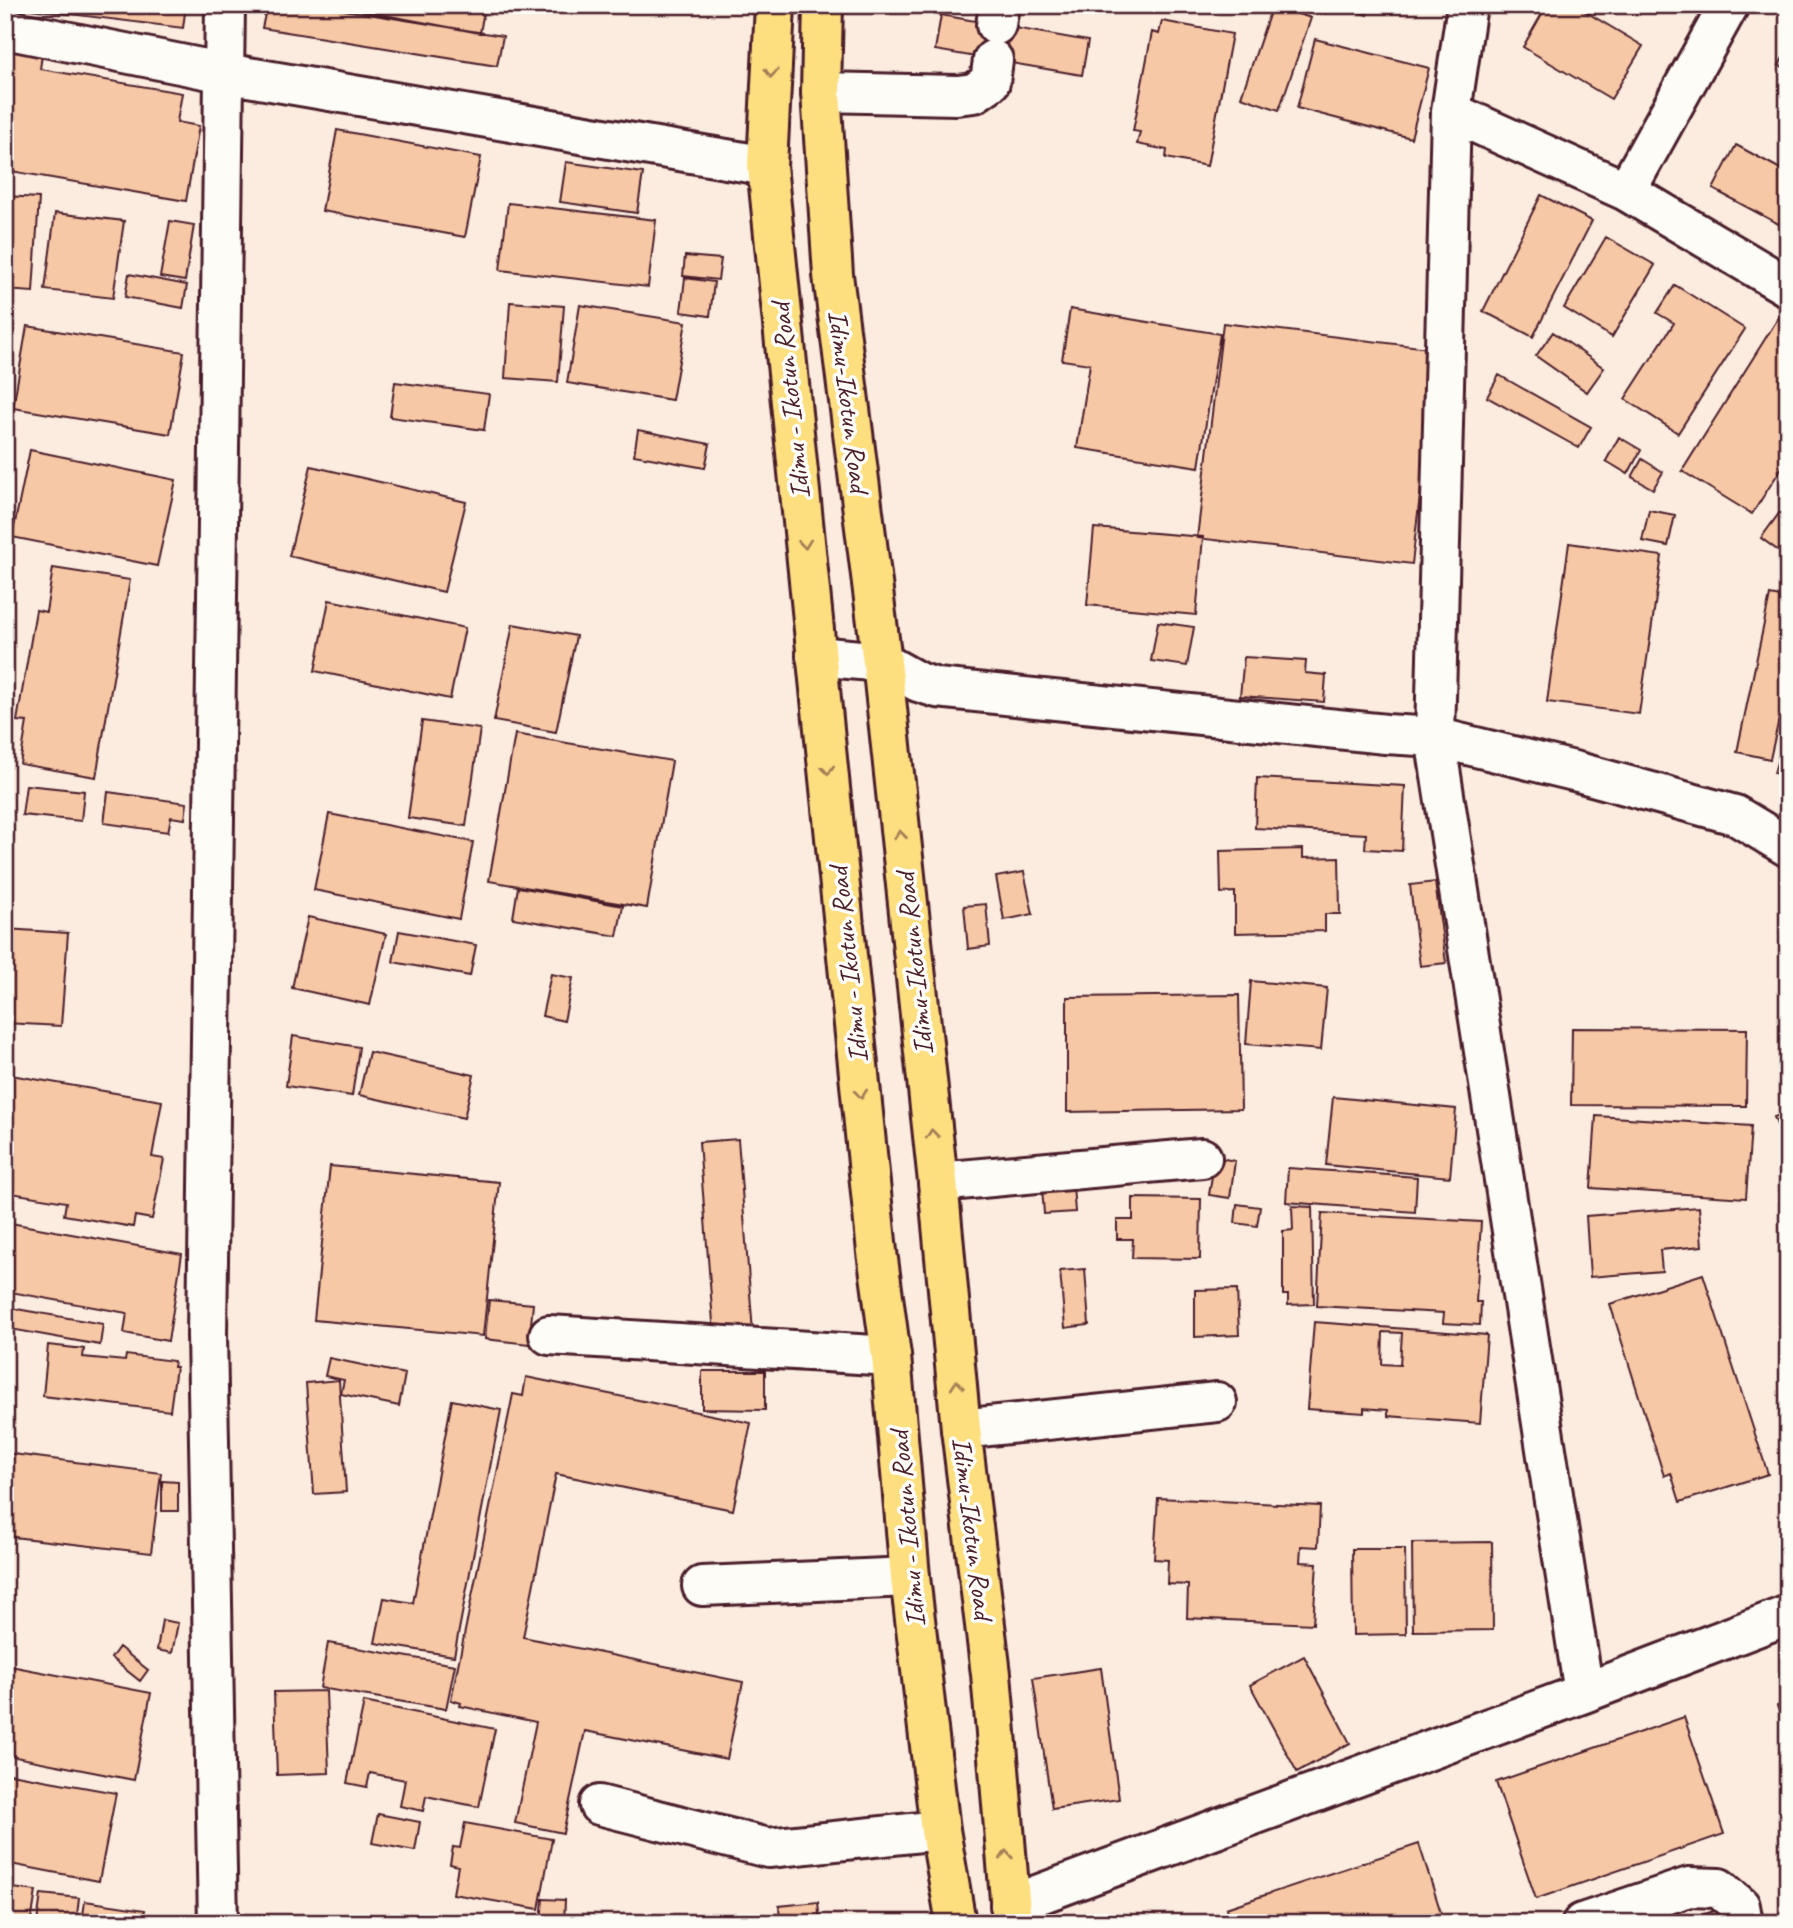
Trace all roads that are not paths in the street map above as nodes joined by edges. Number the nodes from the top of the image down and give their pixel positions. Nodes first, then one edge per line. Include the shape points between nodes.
1 (225, 5) edge
2 (775, 5) edge
3 (823, 5) edge
4 (1467, 5) edge
5 (1729, 5) edge
6 (5, 29) edge
7 (996, 30) edge
8 (225, 73) junction
9 (821, 92) junction
10 (1451, 112) junction
11 (766, 166) junction
12 (1626, 191) junction
13 (1788, 287) edge
14 (816, 656) junction
15 (882, 662) junction
16 (1435, 737) junction
17 (1788, 847) edge
18 (1202, 1158) dead end
19 (938, 1182) junction
20 (549, 1335) dead end
21 (891, 1356) junction
22 (1217, 1402) dead end
23 (961, 1429) junction
24 (910, 1577) junction
25 (702, 1586) dead end
26 (1788, 1615) edge
27 (1584, 1693) junction
28 (599, 1805) dead end
29 (940, 1830) junction
30 (1011, 1914) edge
31 (218, 1923) edge
32 (956, 1923) edge
33 (1582, 1923) edge
34 (1743, 1923) edge

1 - 8 street
2 -> 11 main road, Idimu - Ikotun Road
3 - 9 main road, Idimu-Ikotun Road
4 - 10 street
5 - 12 street
6 - 8 street
7 - 9 street via 990,82 974,93
8 - 11 street
8 - 31 street via 207,1335
9 - 15 main road, Idimu-Ikotun Road via 833,275
10 - 12 street
10 - 16 street
11 -> 14 main road, Idimu - Ikotun Road
12 - 13 street
14 - 15 street
14 -> 21 main road, Idimu - Ikotun Road
15 - 16 street via 937,688
19 -> 15 main road, Idimu-Ikotun Road
16 - 17 street via 1735,815
16 - 27 street
18 - 19 street
23 -> 19 main road, Idimu-Ikotun Road
20 - 21 street
21 - 24 main road, Idimu - Ikotun Road
22 - 23 street
30 -> 23 main road, Idimu-Ikotun Road via 991,1674
24 - 25 street
24 - 29 main road, Idimu - Ikotun Road
26 - 27 street
27 - 30 street
28 - 29 street via 768,1848
29 - 32 main road, Idimu - Ikotun Road
33 - 34 street via 1689,1888 1719,1888 1740,1906

